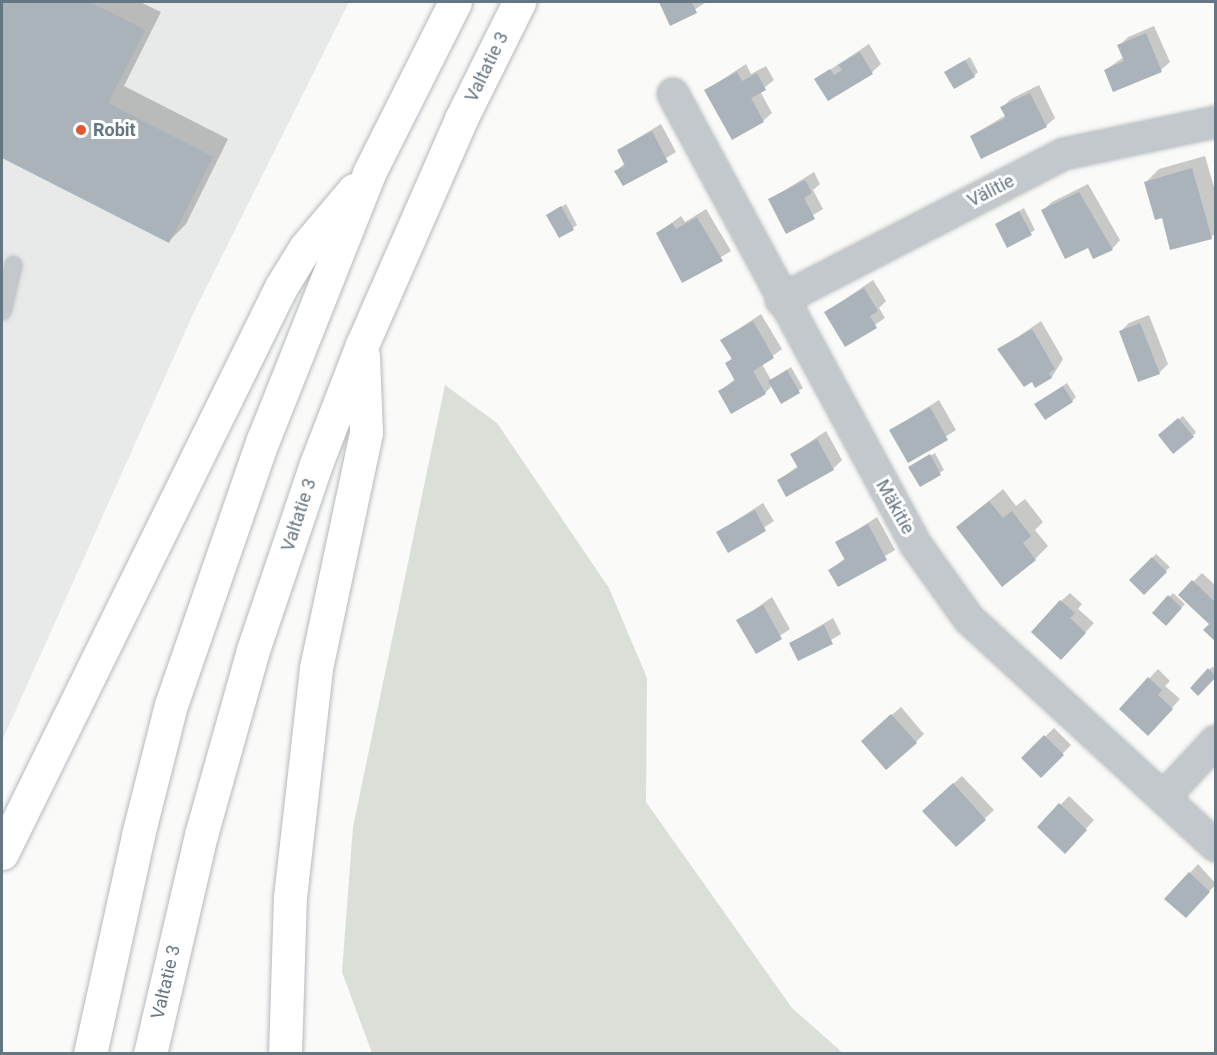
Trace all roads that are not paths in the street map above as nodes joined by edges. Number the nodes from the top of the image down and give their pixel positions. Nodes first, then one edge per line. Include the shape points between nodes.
1 (454, 2) edge
2 (519, 2) edge
3 (673, 94) dead end
4 (1215, 122) edge
5 (369, 173) junction
6 (13, 264) dead end
7 (781, 300) junction
8 (2, 311) edge
9 (362, 345) junction
10 (1215, 741) edge
11 (1165, 796) junction
12 (1215, 846) edge
13 (2, 853) edge
14 (90, 1053) edge
15 (150, 1053) edge
16 (285, 1053) edge

1 - 5 highway
2 - 9 highway, Valtatie 3 via 461,119
3 - 7 street, Mäkitie
4 - 7 street, Välitie via 1064,154
5 - 13 highway via 305,248 281,287
5 - 14 highway via 263,440 171,705
6 - 8 lane
7 - 11 street, Mäkitie via 916,545 969,618
9 - 15 highway, Valtatie 3 via 316,464 254,650 201,835
9 - 16 highway via 366,432 316,668 290,897
10 - 11 street
11 - 12 street, Mäkitie

